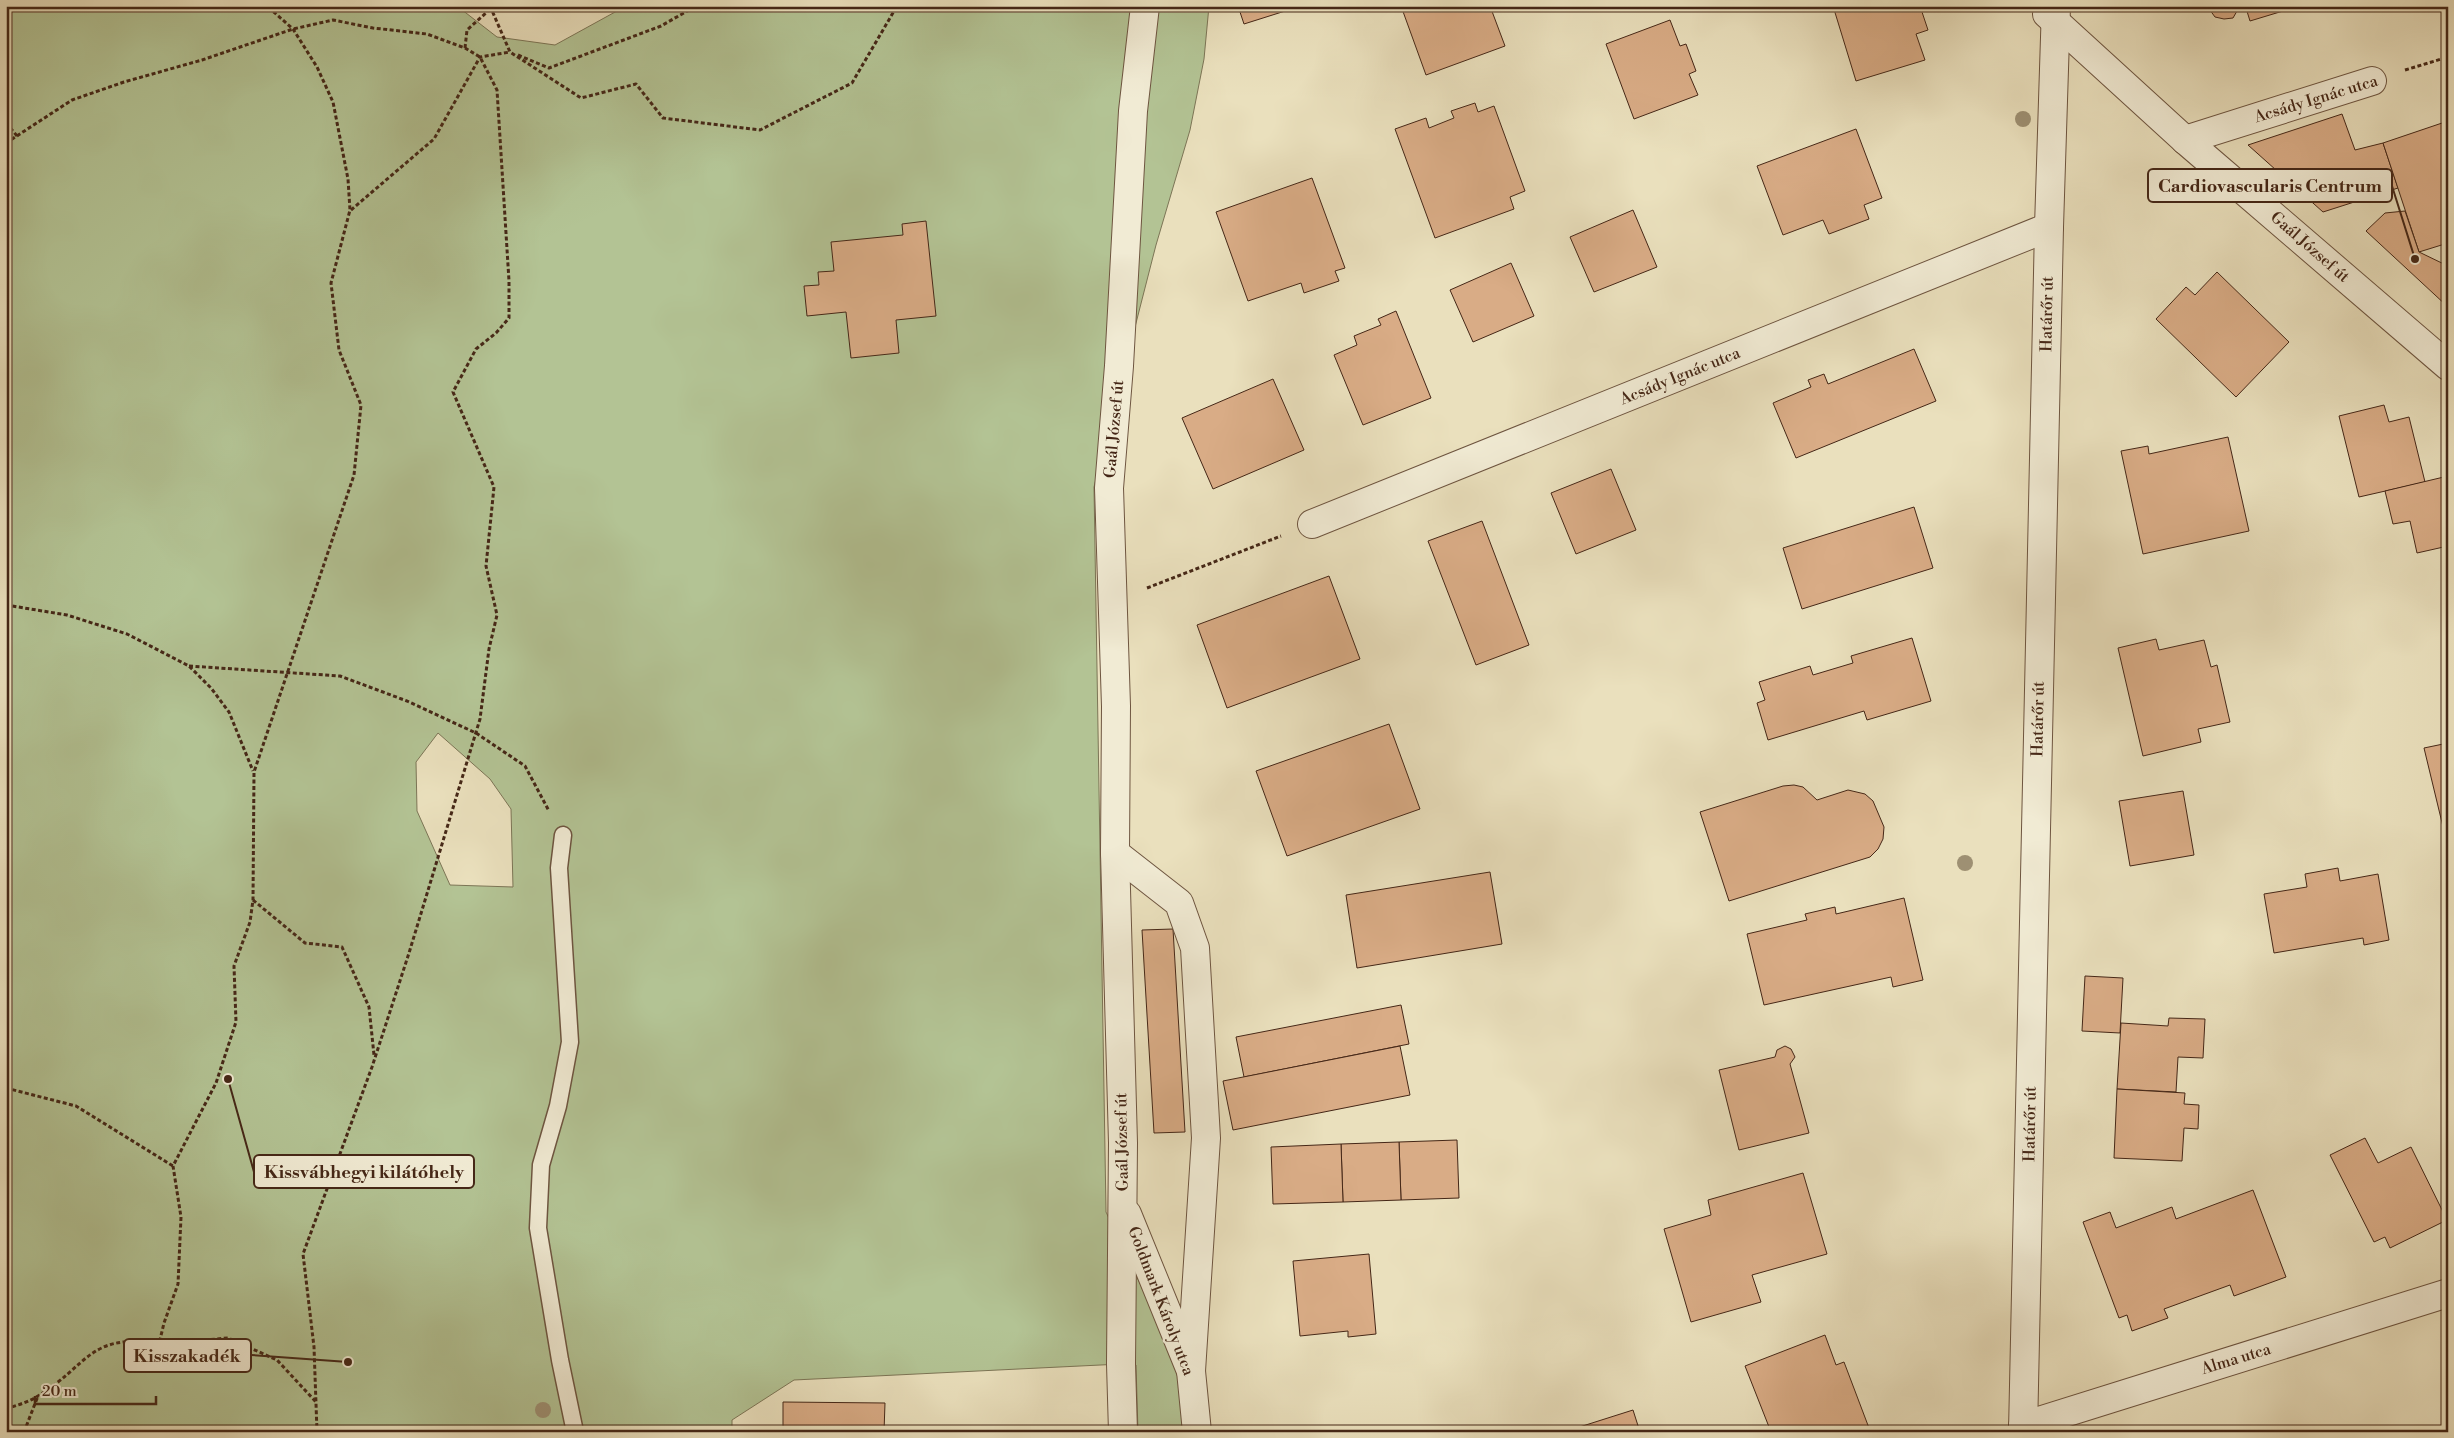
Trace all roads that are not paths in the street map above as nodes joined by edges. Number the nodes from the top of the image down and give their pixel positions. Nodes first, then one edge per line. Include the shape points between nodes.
1 (1146, 6) edge
2 (2050, 12) edge
3 (2372, 81) road end
4 (2185, 140) junction
5 (2049, 228) junction
6 (2448, 366) edge
7 (1312, 524) road end
8 (563, 835) road end
9 (1115, 853) junction
10 (1122, 1202) junction
11 (2448, 1292) edge
12 (1191, 1371) junction
13 (2023, 1429) edge
14 (574, 1432) edge
15 (1123, 1432) edge
16 (1198, 1432) edge

1 - 9 street, Gaál József út via 1133,111 1109,488 1116,706
2 - 4 street, Gaál József út
2 - 5 street, Határőr út
3 - 4 street, Acsády Ignác utca
4 - 6 street, Gaál József út
5 - 7 street, Acsády Ignác utca
5 - 13 street, Határőr út
8 - 14 lane via 559,868 570,1042 558,1106 541,1165 538,1228
9 - 10 street, Gaál József út
9 - 12 street via 1179,903 1195,948 1206,1138
10 - 12 street, Goldmark Károly utca
10 - 15 street, Gaál József út
11 - 13 street, Alma utca
12 - 16 street, Goldmark Károly utca

